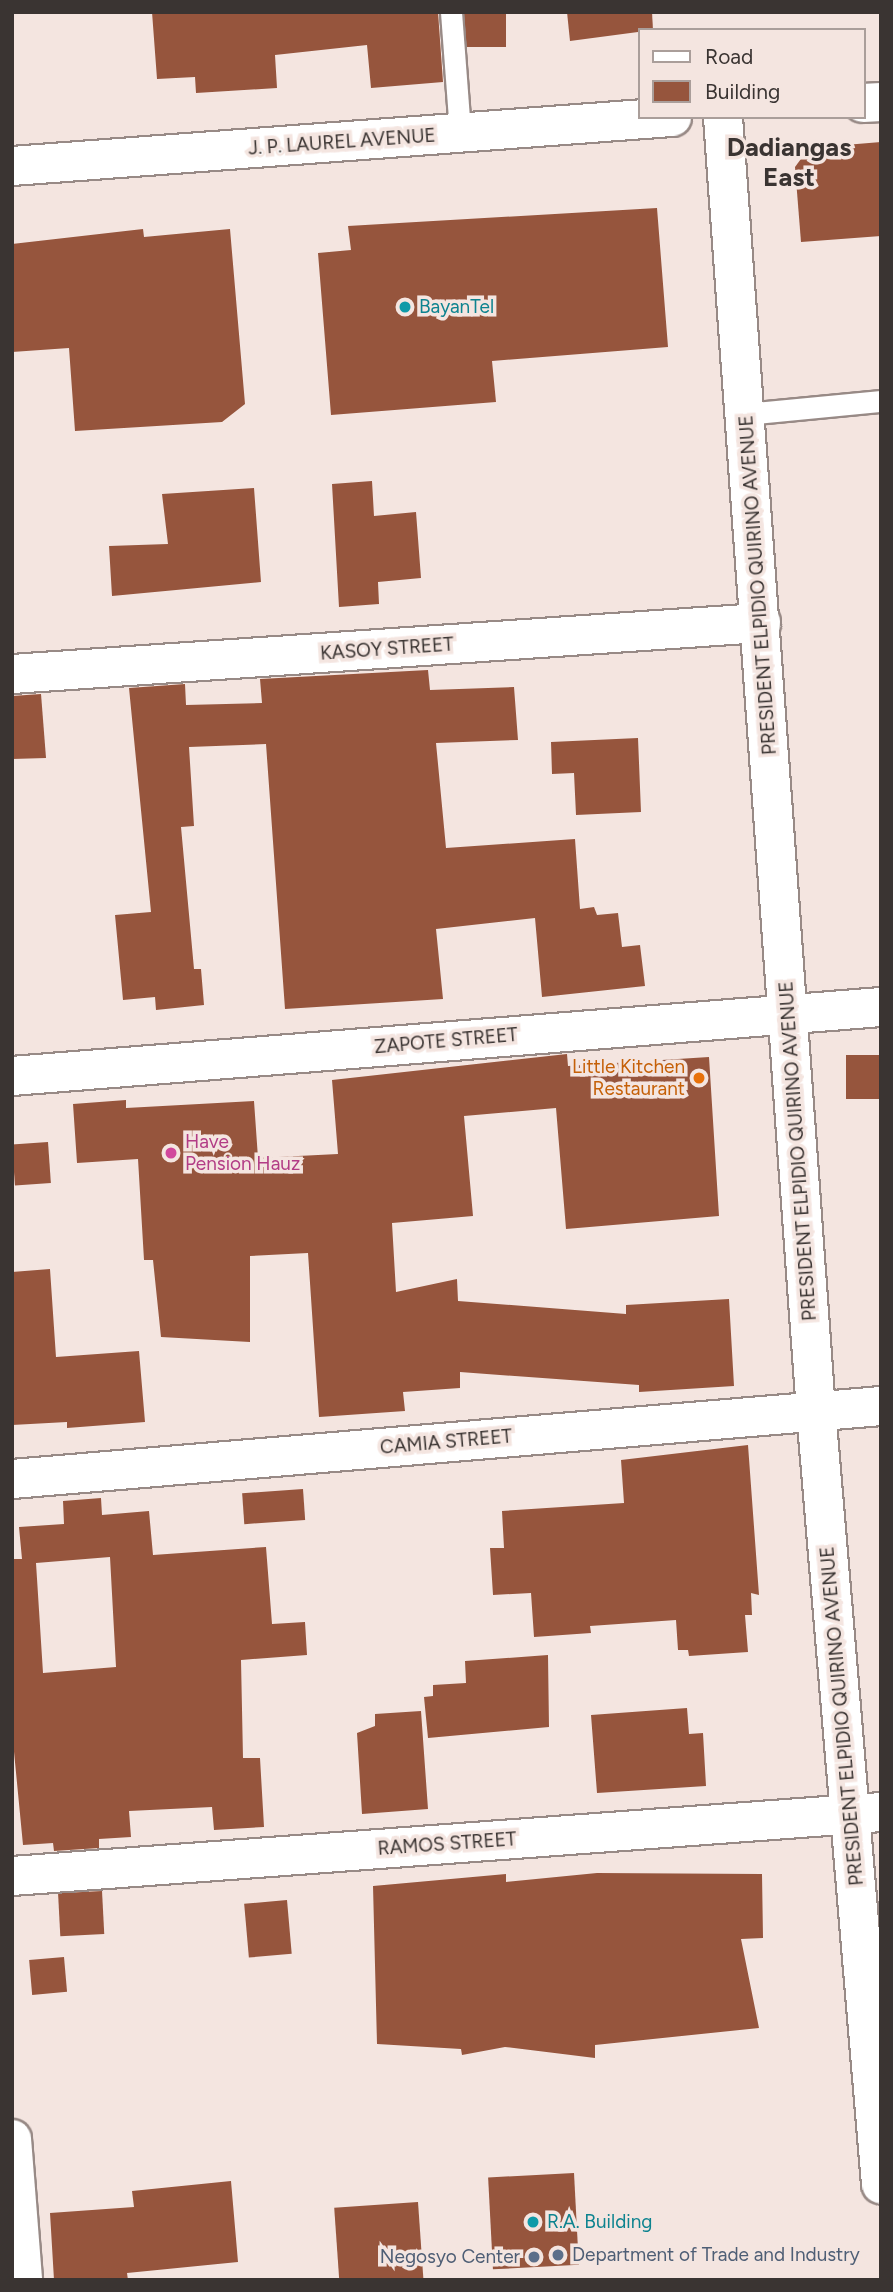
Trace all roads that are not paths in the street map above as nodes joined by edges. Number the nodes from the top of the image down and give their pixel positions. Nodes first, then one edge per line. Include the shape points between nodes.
1 (451, 12) edge
2 (646, 119) edge
3 (723, 119) edge
4 (460, 133) junction
5 (12, 166) edge
6 (881, 401) edge
7 (746, 414) junction
8 (761, 624) junction
9 (12, 674) edge
10 (881, 1007) edge
11 (788, 1014) junction
12 (12, 1076) edge
13 (881, 1406) edge
14 (816, 1411) junction
15 (12, 1479) edge
16 (865, 1813) edge
17 (12, 1876) edge
18 (12, 2139) edge
19 (881, 2184) edge
20 (23, 2280) edge

1 - 4 lane
2 - 4 street, J. P. LAUREL AVENUE
3 - 7 street, PRESIDENT ELPIDIO QUIRINO AVENUE
4 - 5 street, J. P. LAUREL AVENUE
6 - 7 lane
7 - 8 street, PRESIDENT ELPIDIO QUIRINO AVENUE
8 - 9 street, KASOY STREET
8 - 11 street, PRESIDENT ELPIDIO QUIRINO AVENUE
10 - 11 street, ZAPOTE STREET
11 - 12 street, ZAPOTE STREET
11 - 14 street, PRESIDENT ELPIDIO QUIRINO AVENUE
13 - 14 street, CAMIA STREET
14 - 15 street, CAMIA STREET
14 - 16 street, PRESIDENT ELPIDIO QUIRINO AVENUE
16 - 17 street, RAMOS STREET
16 - 19 street, PRESIDENT ELPIDIO QUIRINO AVENUE
18 - 20 street

